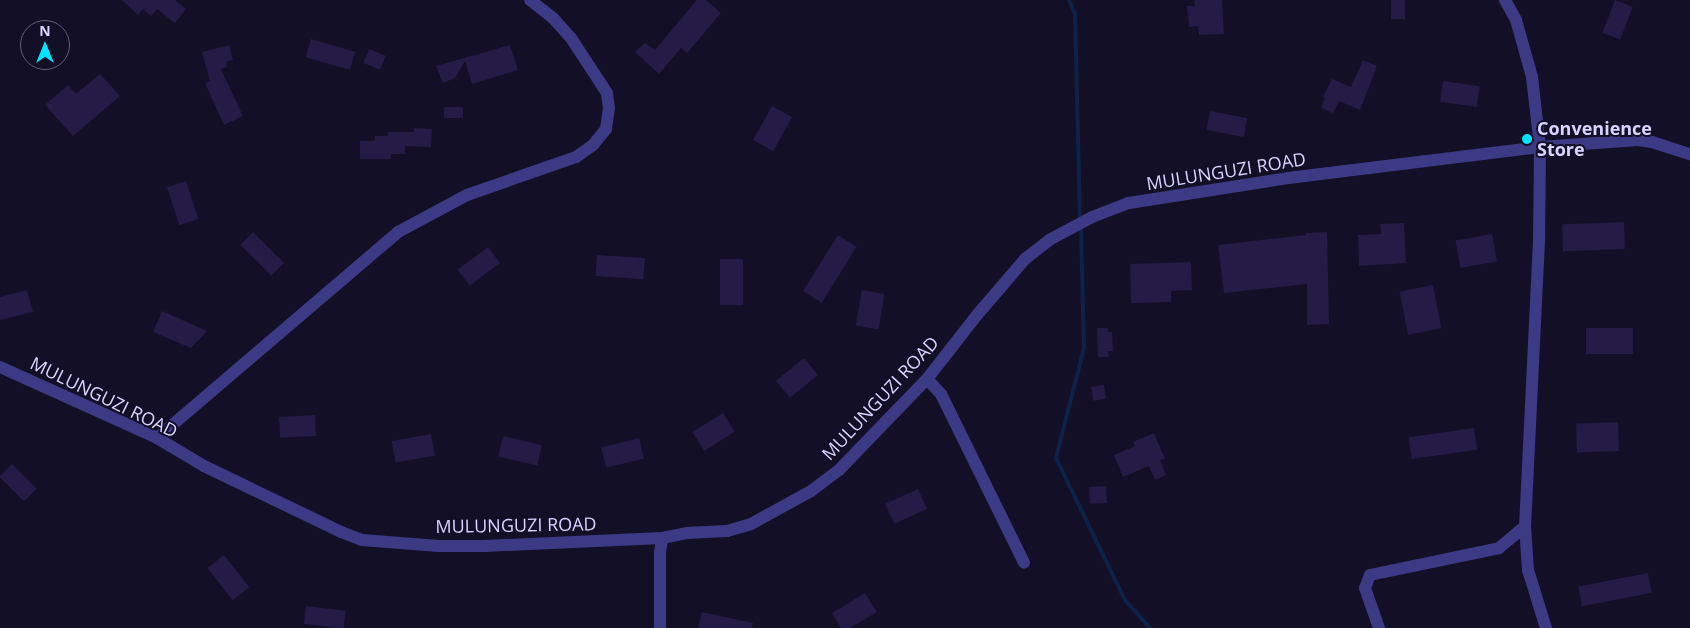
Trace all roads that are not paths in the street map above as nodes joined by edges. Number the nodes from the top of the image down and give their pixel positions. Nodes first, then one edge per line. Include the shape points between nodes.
1 (530, 0) edge
2 (1505, 0) edge
3 (1540, 147) junction
4 (1690, 154) edge
5 (0, 367) edge
6 (927, 379) junction
7 (158, 438) junction
8 (1525, 526) junction
9 (662, 538) junction
10 (1024, 563) dead end
11 (660, 628) edge
12 (1379, 628) edge
13 (1546, 628) edge

1 - 7 street via 571,38 607,93 610,108 606,129 593,145 576,157 467,196 398,232
2 - 3 street via 1516,20 1532,77
3 - 4 street, MULUNGUZI ROAD via 1638,140
3 - 6 street, MULUNGUZI ROAD via 1288,178 1130,203 1092,217 1050,240 1025,259
3 - 8 street
5 - 7 street, MULUNGUZI ROAD
6 - 9 street, MULUNGUZI ROAD via 864,446 811,491 751,524 727,531
6 - 10 street via 942,394
7 - 9 street, MULUNGUZI ROAD via 204,466 362,540 484,546
8 - 12 street via 1494,550 1370,575 1365,588
8 - 13 street via 1528,570
9 - 11 street

